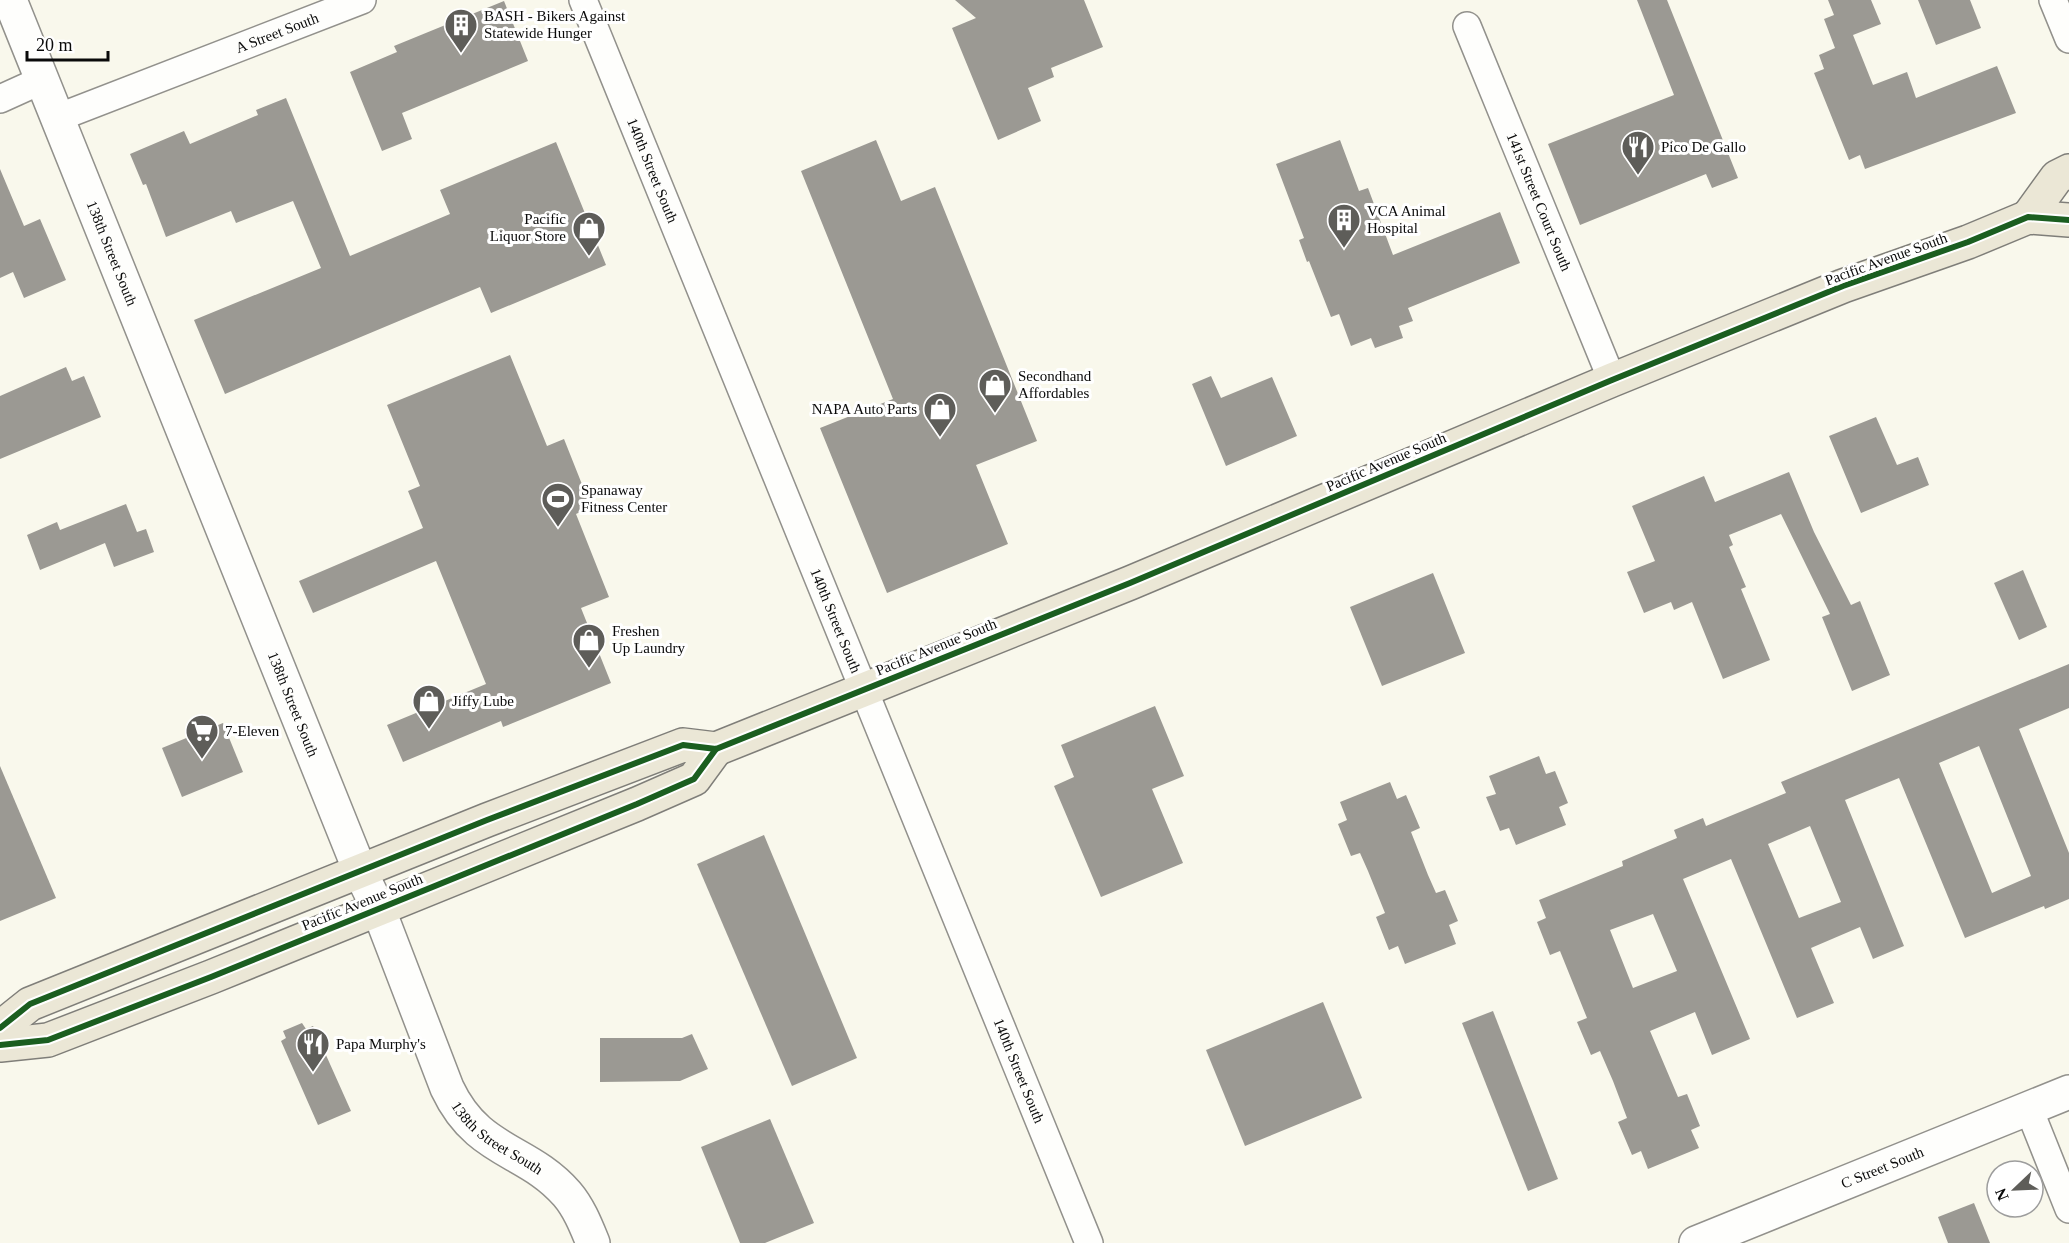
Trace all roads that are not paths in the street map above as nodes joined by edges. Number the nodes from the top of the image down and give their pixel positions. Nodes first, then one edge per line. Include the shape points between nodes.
1 (10, 0) edge
2 (362, 0) edge
3 (584, 0) edge
4 (2053, 0) edge
5 (1467, 26) dead end
6 (2069, 39) edge
7 (42, 80) junction
8 (0, 99) edge
9 (57, 118) junction
10 (2069, 171) edge
11 (2028, 217) junction
12 (2069, 220) edge
13 (1612, 380) junction
14 (864, 689) junction
15 (716, 749) junction
16 (360, 871) junction
17 (378, 908) junction
18 (0, 1028) edge
19 (0, 1045) edge
20 (2069, 1092) edge
21 (2029, 1109) junction
22 (2069, 1209) edge
23 (593, 1243) edge
24 (1089, 1243) edge
25 (1696, 1243) edge

1 - 7 street, 138th Street South
2 - 9 street, A Street South
3 - 14 street, 140th Street South
4 - 6 street
5 - 13 street, 141st Street Court South
7 - 8 street
7 - 9 street, 138th Street South
9 - 16 street, 138th Street South
10 - 11 main road via 2057,177
11 - 12 main road, Pacific Avenue South
11 - 13 main road, Pacific Avenue South via 1843,286
13 - 14 main road, Pacific Avenue South via 1130,583
14 - 15 main road, Pacific Avenue South
14 - 24 street, 140th Street South
15 - 16 main road, Pacific Avenue South via 683,745
15 - 17 main road, Pacific Avenue South via 694,779
16 - 17 street, 138th Street South
16 - 18 main road, Pacific Avenue South via 30,1004
17 - 19 main road, Pacific Avenue South via 48,1040
17 - 23 street, 138th Street South via 456,1106 472,1127 550,1178 567,1194
20 - 21 street, C Street South
21 - 22 street
21 - 25 street, C Street South

